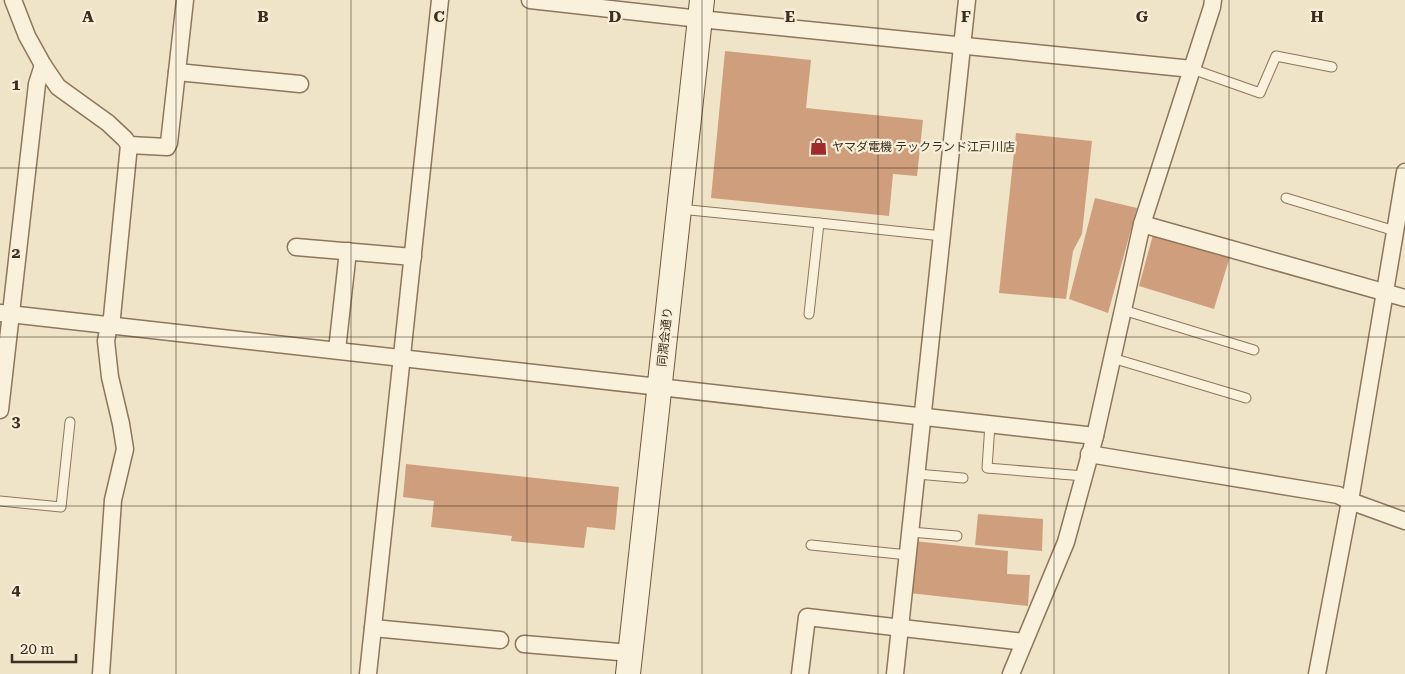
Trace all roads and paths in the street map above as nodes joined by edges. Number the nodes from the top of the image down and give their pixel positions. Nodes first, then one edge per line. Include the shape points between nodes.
1 (13, 0) edge
2 (185, 0) edge
3 (440, 0) edge
4 (530, 0) edge
5 (967, 0) edge
6 (1213, 0) edge
7 (701, 9) edge
8 (962, 46) junction
9 (43, 65) junction
10 (1332, 66) dead end
11 (1192, 69) junction
12 (177, 72) junction
13 (300, 84) dead end
14 (129, 145) junction
15 (1405, 172) edge
16 (1286, 198) dead end
17 (679, 209) junction
18 (819, 223) junction
19 (1142, 224) junction
20 (1395, 231) junction
21 (942, 236) junction
22 (296, 247) dead end
23 (348, 251) junction
24 (412, 257) junction
25 (1384, 292) junction
26 (1405, 298) edge
27 (1123, 310) junction
28 (6, 313) edge
29 (809, 314) dead end
30 (109, 325) junction
31 (338, 350) junction
32 (1254, 350) dead end
33 (402, 358) junction
34 (1112, 358) junction
35 (659, 387) junction
36 (1246, 398) dead end
37 (0, 410) edge
38 (923, 416) junction
39 (70, 422) dead end
40 (990, 424) junction
41 (1095, 436) junction
42 (1089, 454) junction
43 (917, 474) junction
44 (1084, 476) junction
45 (963, 478) dead end
46 (0, 501) edge
47 (1350, 501) junction
48 (1405, 521) edge
49 (911, 532) junction
50 (957, 536) dead end
51 (811, 546) dead end
52 (908, 555) junction
53 (900, 627) junction
54 (373, 628) junction
55 (500, 640) dead end
56 (1024, 642) junction
57 (524, 644) dead end
58 (630, 664) edge
59 (1014, 673) edge
60 (101, 674) edge
61 (368, 674) edge
62 (800, 674) edge
63 (896, 674) edge
64 (1317, 674) edge

1 - 9 street
2 - 12 street
3 - 24 street
4 - 7 street
5 - 8 street
6 - 11 street
7 - 8 street
7 - 17 street, 同潤会通り
8 - 11 street
8 - 21 street
9 - 14 street via 60,89 108,123
9 - 28 street via 37,84
10 - 11 lane via 1276,56 1260,93
11 - 19 street
12 - 13 street
12 - 14 street via 167,147
14 - 30 street
15 - 20 street
16 - 20 lane
17 - 18 lane
17 - 35 street, 同潤会通り
18 - 21 lane
18 - 29 lane
19 - 25 street
19 - 27 street
20 - 25 street
21 - 38 street
22 - 23 street
23 - 24 street
23 - 31 street
24 - 33 street
25 - 26 street
25 - 47 street
27 - 32 lane
27 - 34 street
28 - 30 street
28 - 37 street
30 - 31 street
30 - 60 street via 106,341 110,377 125,449 114,500
31 - 33 street
33 - 35 street
33 - 54 street
34 - 36 lane
34 - 41 street
35 - 38 street
35 - 58 street, 同潤会通り
38 - 40 street
38 - 43 street
39 - 46 lane via 61,507
40 - 41 street
40 - 44 lane via 987,468
41 - 42 street
42 - 44 street
42 - 47 street via 1338,495
43 - 45 lane
43 - 49 street
44 - 56 street via 1066,542
47 - 48 street
47 - 64 street
49 - 50 lane
49 - 52 street
51 - 52 lane
52 - 53 street
53 - 56 street
53 - 62 street via 807,617
53 - 63 street
54 - 55 street
54 - 61 street
56 - 59 street
57 - 58 street

